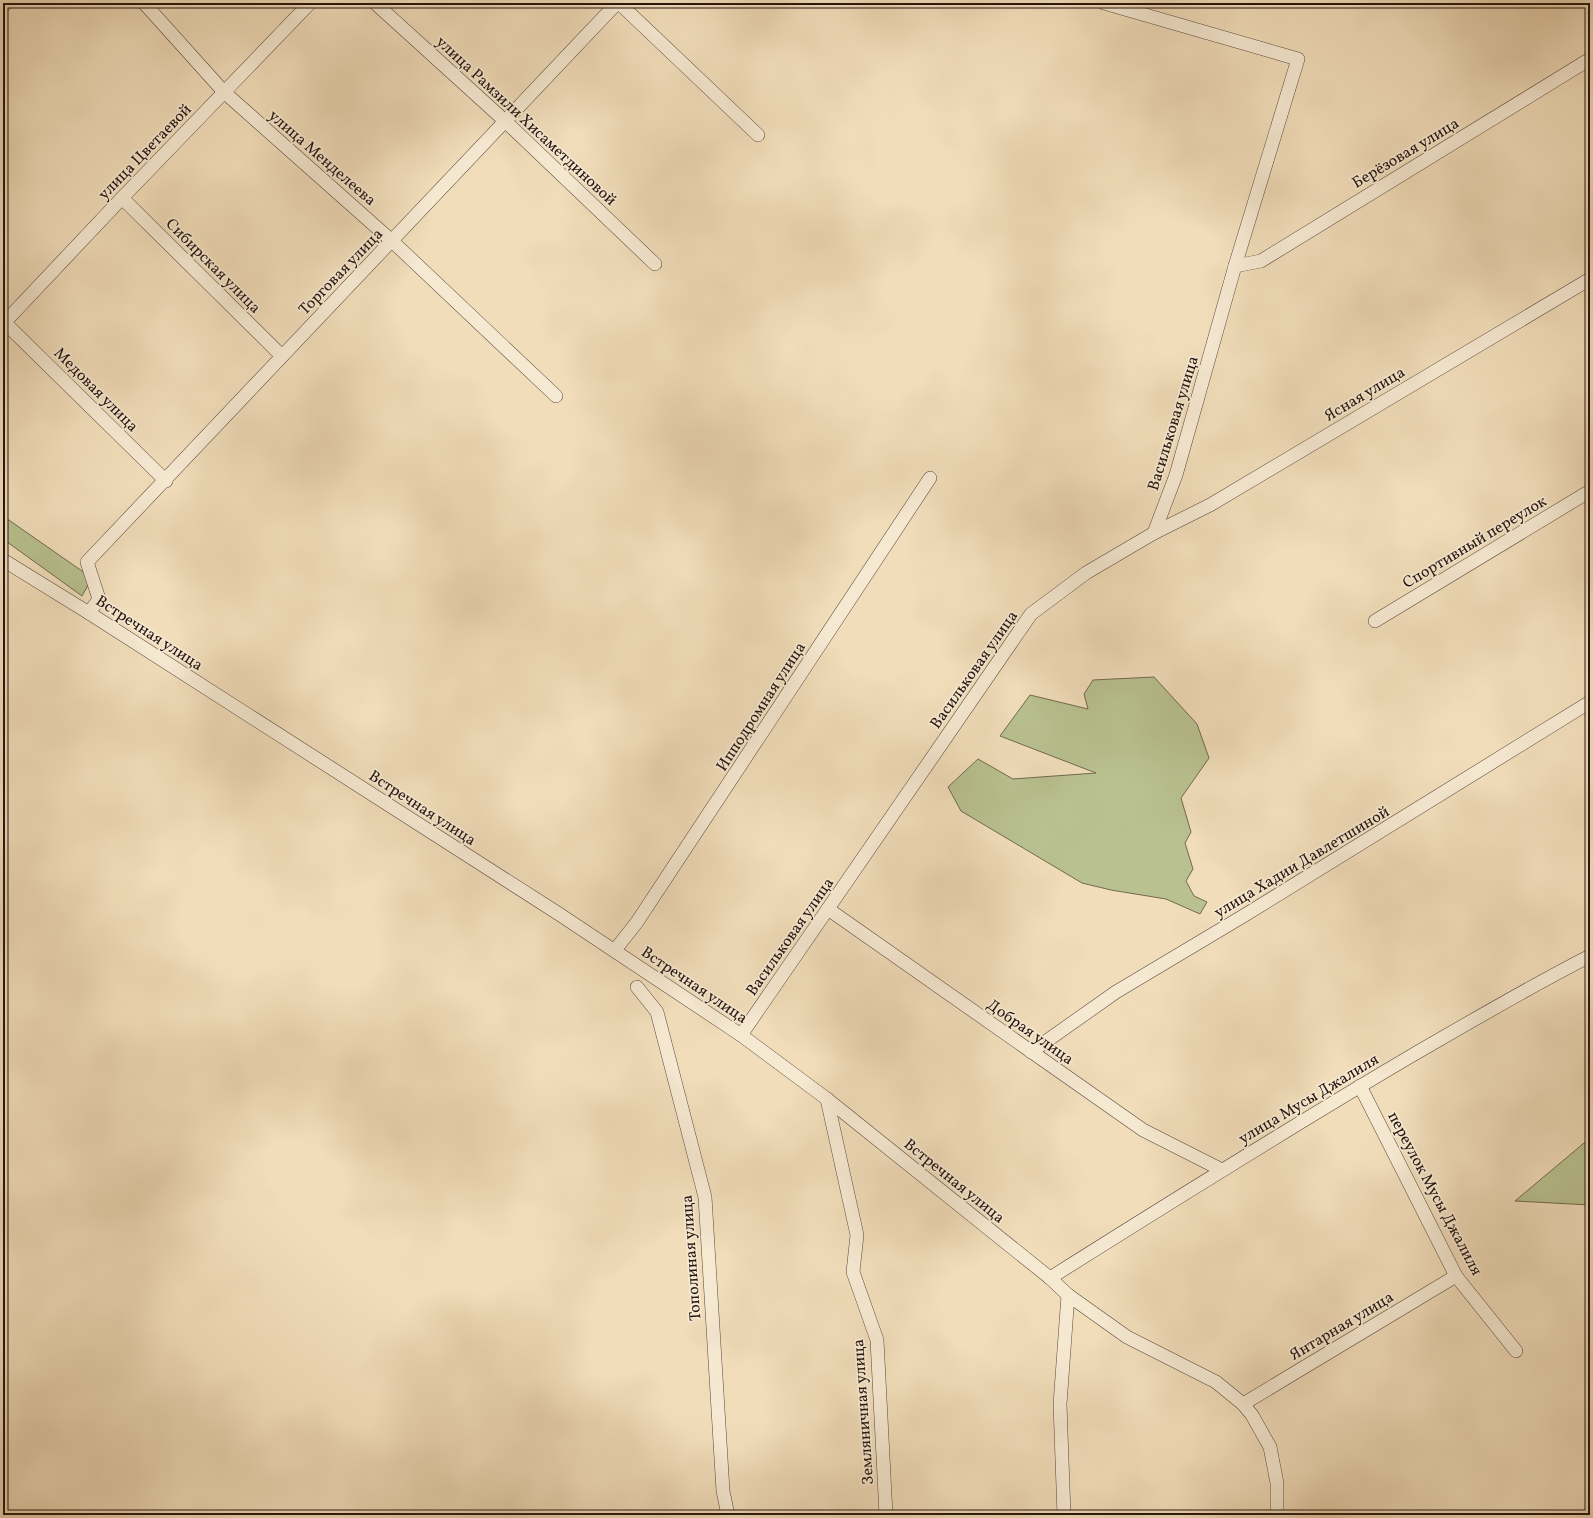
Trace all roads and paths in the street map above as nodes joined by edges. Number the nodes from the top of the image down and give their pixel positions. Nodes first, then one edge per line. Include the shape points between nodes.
1 (6, 3) edge
2 (144, 3) edge
3 (310, 3) edge
4 (375, 3) edge
5 (618, 3) edge
6 (1104, 3) edge
7 (3, 6) edge
8 (1590, 59) edge
9 (224, 92) junction
10 (505, 121) junction
11 (758, 135) dead end
12 (122, 198) junction
13 (392, 241) junction
14 (655, 264) dead end
15 (1235, 266) junction
16 (1590, 279) edge
17 (4, 323) edge
18 (282, 356) junction
19 (556, 396) dead end
20 (930, 478) dead end
21 (166, 481) junction
22 (1590, 491) edge
23 (1154, 533) junction
24 (3, 560) edge
25 (90, 613) junction
26 (1375, 621) dead end
27 (1590, 702) edge
28 (828, 909) junction
29 (615, 950) junction
30 (1590, 956) edge
31 (637, 987) dead end
32 (741, 1035) junction
33 (1031, 1052) junction
34 (1360, 1086) junction
35 (827, 1099) junction
36 (1222, 1170) junction
37 (1456, 1276) junction
38 (1050, 1278) junction
39 (1068, 1295) junction
40 (1516, 1351) dead end
41 (1243, 1404) junction
42 (728, 1515) edge
43 (886, 1515) edge
44 (1064, 1515) edge
45 (1277, 1515) edge

1 - 7 street
2 - 9 street, улица Менделеева
3 - 9 street, улица Цветаевой
4 - 10 street, улица Рамзили Хисаметдиновой
5 - 10 street, Торговая улица
5 - 11 street
6 - 15 street, Васильковая улица via 1298,59
8 - 15 street, Берёзовая улица via 1261,261
9 - 12 street, улица Цветаевой
9 - 13 street, улица Менделеева
10 - 13 street, Торговая улица
10 - 14 street, улица Рамзили Хисаметдиновой
12 - 17 street, улица Цветаевой
12 - 18 street, Сибирская улица
13 - 18 street, Торговая улица
13 - 19 street, улица Менделеева
15 - 23 street, Васильковая улица via 1176,475
16 - 23 street, Ясная улица via 1210,505
17 - 21 street, Медовая улица
18 - 21 street, Торговая улица
20 - 29 street, Ипподромная улица via 637,922
21 - 25 street, Торговая улица via 88,562 99,599
22 - 26 street, Спортивный переулок
23 - 28 street, Васильковая улица via 1086,572 1031,614
24 - 25 street, Встречная улица
25 - 29 street, Встречная улица
27 - 33 street, улица Хадии Давлетшиной via 1245,916 1116,992
28 - 32 street, Васильковая улица
28 - 33 street, Добрая улица
29 - 32 street, Встречная улица
30 - 34 street, улица Мусы Джалиля via 1527,988
31 - 42 street, Тополиная улица via 657,1012 705,1197 723,1491
32 - 35 street, Встречная улица
33 - 36 street, Добрая улица via 1143,1130
34 - 36 street, улица Мусы Джалиля
34 - 37 street, переулок Мусы Джалиля
35 - 38 street, Встречная улица
35 - 43 street, Земляничная улица via 858,1235 853,1272 877,1340
36 - 38 street, улица Мусы Джалиля
37 - 40 street, переулок Мусы Джалиля
37 - 41 street, Янтарная улица
38 - 39 street, Встречная улица
39 - 41 street, Встречная улица via 1126,1337 1216,1382
39 - 44 street via 1060,1404
41 - 45 street, Встречная улица via 1270,1447 1277,1483

